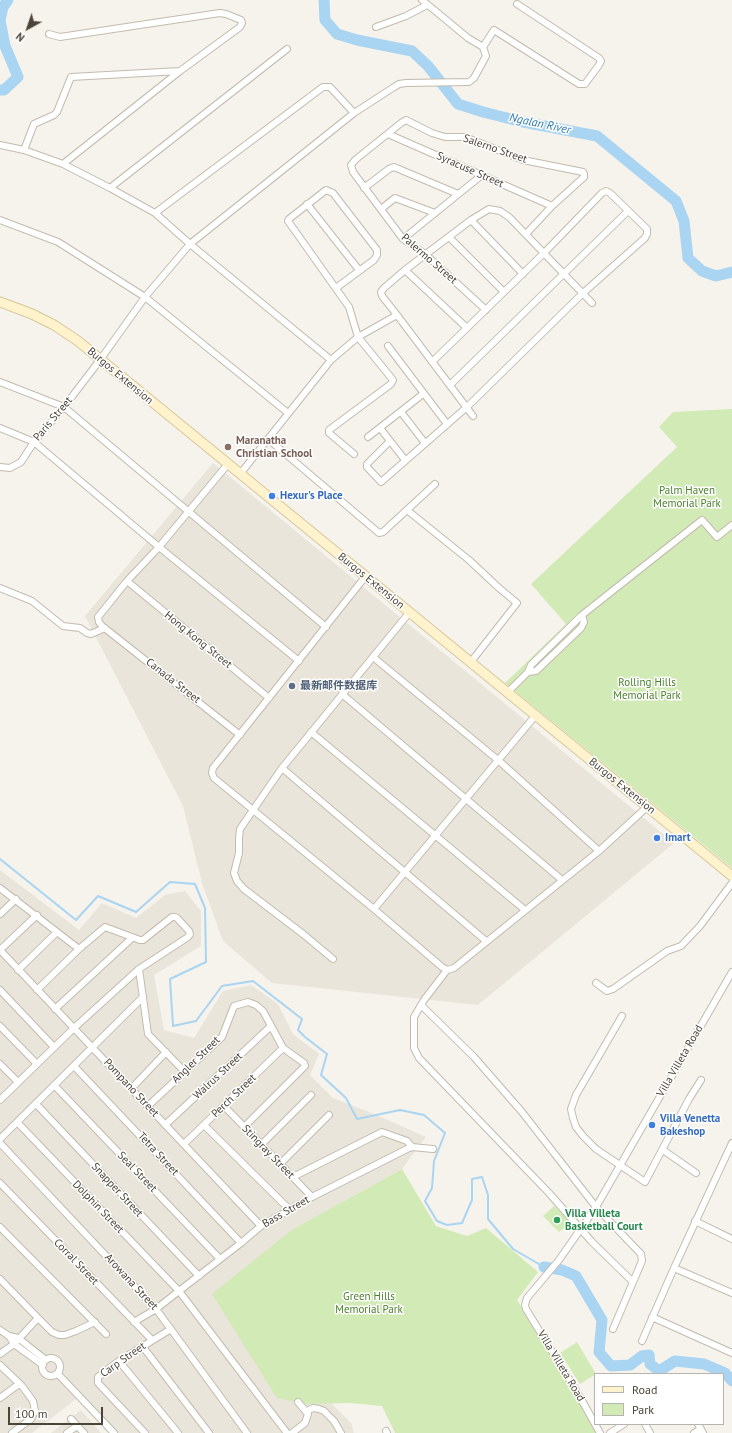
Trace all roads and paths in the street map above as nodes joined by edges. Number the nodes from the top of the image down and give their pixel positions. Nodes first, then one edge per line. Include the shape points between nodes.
1 (422, 0) edge
2 (517, 4) dead end
3 (427, 5) junction
4 (376, 27) dead end
5 (49, 34) dead end
6 (483, 47) junction
7 (287, 49) dead end
8 (180, 71) junction
9 (354, 113) junction
10 (388, 134) junction
11 (0, 145) edge
12 (24, 150) junction
13 (63, 164) junction
14 (351, 165) joint
15 (482, 175) junction
16 (110, 188) junction
17 (364, 188) junction
18 (458, 194) junction
19 (307, 204) junction
20 (552, 206) junction
21 (381, 209) junction
22 (628, 211) junction
23 (155, 213) junction
24 (435, 213) junction
25 (0, 220) edge
26 (471, 220) junction
27 (526, 234) junction
28 (449, 237) junction
29 (403, 239) junction
30 (190, 244) junction
31 (544, 253) junction
32 (425, 254) junction
33 (359, 270) junction
34 (405, 270) junction
35 (523, 274) junction
36 (564, 274) junction
37 (336, 288) junction
38 (504, 292) junction
39 (582, 294) junction
40 (145, 297) junction
41 (0, 302) edge
42 (592, 303) dead end
43 (486, 310) junction
44 (397, 315) junction
45 (467, 328) junction
46 (358, 337) junction
47 (388, 346) dead end
48 (100, 360) junction
49 (331, 360) junction
50 (432, 362) junction
51 (0, 382) edge
52 (450, 385) junction
53 (423, 394) junction
54 (64, 407) junction
55 (467, 407) junction
56 (401, 412) junction
57 (288, 413) junction
58 (473, 416) dead end
59 (447, 424) junction
60 (0, 428) edge
61 (380, 428) junction
62 (368, 437) dead end
63 (268, 439) junction
64 (34, 442) junction
65 (390, 442) junction
66 (425, 443) junction
67 (354, 454) dead end
68 (405, 460) junction
69 (228, 464) junction
70 (0, 467) edge
71 (240, 474) junction
72 (435, 484) dead end
73 (408, 510) junction
74 (189, 511) junction
75 (732, 525) edge
76 (159, 547) junction
77 (365, 577) junction
78 (127, 581) junction
79 (0, 588) edge
80 (409, 613) junction
81 (326, 626) junction
82 (105, 628) junction
83 (373, 657) junction
84 (299, 661) junction
85 (470, 663) junction
86 (507, 693) junction
87 (342, 694) junction
88 (269, 698) junction
89 (535, 716) junction
90 (311, 732) junction
91 (240, 735) junction
92 (498, 760) junction
93 (282, 768) junction
94 (466, 798) junction
95 (647, 807) junction
96 (253, 811) junction
97 (435, 836) junction
98 (599, 851) junction
99 (405, 872) junction
100 (732, 876) edge
101 (562, 880) junction
102 (732, 883) edge
103 (0, 888) edge
104 (16, 899) junction
105 (374, 909) junction
106 (525, 910) junction
107 (0, 914) edge
108 (37, 915) junction
109 (57, 932) junction
110 (132, 938) junction
111 (486, 941) junction
112 (79, 949) junction
113 (0, 950) edge
114 (333, 959) dead end
115 (139, 969) junction
116 (18, 970) junction
117 (447, 970) junction
118 (732, 972) edge
119 (596, 983) dead end
120 (0, 990) edge
121 (37, 990) junction
122 (143, 997) junction
123 (421, 1005) junction
124 (55, 1009) junction
125 (622, 1016) dead end
126 (0, 1026) edge
127 (271, 1026) junction
128 (74, 1028) junction
129 (54, 1047) junction
130 (92, 1048) junction
131 (283, 1048) junction
132 (166, 1052) junction
133 (0, 1064) edge
134 (37, 1064) junction
135 (74, 1066) junction
136 (185, 1072) junction
137 (701, 1080) dead end
138 (18, 1082) junction
139 (54, 1085) junction
140 (131, 1089) junction
141 (311, 1095) dead end
142 (0, 1099) edge
143 (36, 1104) junction
144 (148, 1106) junction
145 (224, 1106) junction
146 (329, 1115) dead end
147 (17, 1122) junction
148 (166, 1125) junction
149 (204, 1125) junction
150 (244, 1127) junction
151 (0, 1139) edge
152 (0, 1143) edge
153 (732, 1143) edge
154 (184, 1144) junction
155 (261, 1144) junction
156 (412, 1147) junction
157 (433, 1149) dead end
158 (663, 1150) junction
159 (280, 1164) junction
160 (620, 1164) junction
161 (696, 1173) dead end
162 (293, 1177) junction
163 (0, 1183) edge
164 (312, 1197) junction
165 (596, 1207) junction
166 (290, 1210) junction
167 (695, 1221) junction
168 (261, 1226) junction
169 (0, 1227) edge
170 (581, 1229) junction
171 (732, 1239) edge
172 (242, 1243) junction
173 (220, 1259) junction
174 (674, 1268) junction
175 (199, 1276) junction
176 (0, 1279) edge
177 (633, 1282) junction
178 (179, 1291) junction
179 (732, 1293) edge
180 (156, 1309) junction
181 (652, 1317) junction
182 (38, 1318) junction
183 (94, 1322) junction
184 (134, 1322) junction
185 (171, 1329) junction
186 (613, 1329) dead end
187 (0, 1330) edge
188 (106, 1334) dead end
189 (152, 1340) junction
190 (16, 1341) junction
191 (642, 1341) dead end
192 (143, 1346) junction
193 (732, 1353) edge
194 (0, 1354) edge
195 (119, 1361) junction
196 (44, 1363) junction
197 (0, 1365) edge
198 (58, 1374) junction
199 (19, 1384) junction
200 (0, 1398) edge
201 (298, 1402) dead end
202 (307, 1411) junction
203 (71, 1419) dead end
204 (594, 1422) edge
205 (622, 1425) edge
206 (77, 1426) junction
207 (701, 1429) edge
208 (12, 1433) edge
209 (68, 1433) edge
210 (84, 1433) edge
211 (114, 1433) edge
212 (145, 1433) edge
213 (178, 1433) edge
214 (209, 1433) edge
215 (247, 1433) edge
216 (287, 1433) edge
217 (292, 1433) edge
218 (341, 1433) edge
219 (610, 1433) edge
220 (694, 1433) edge

1 - 3 street
2 - 6 street via 599,58 601,61 588,81 580,84 494,30
3 - 4 street
3 - 6 street
5 - 8 street via 60,37 220,13 241,20 240,27
6 - 9 street, Paris Street via 486,56 469,82 399,84
7 - 16 street
8 - 12 street via 71,77 57,112 34,124
8 - 13 street
9 - 23 street via 330,87 322,87
9 - 30 street, Paris Street
10 - 14 street, Salerno Street
10 - 15 street, Syracuse Street
10 - 20 street, Salerno Street via 406,120 445,137 465,137 523,160 579,170 584,174 582,179
11 - 12 street
12 - 13 street
13 - 16 street
14 - 17 street, Palermo Street
15 - 18 street
15 - 20 street, Syracuse Street
16 - 23 street
17 - 18 street via 394,167
17 - 21 street, Palermo Street
18 - 24 street
19 - 33 street
19 - 33 street via 326,190 333,193 377,250 374,260
19 - 37 street via 288,221
20 - 27 street
21 - 24 street via 395,198
21 - 29 street, Palermo Street
22 - 31 street via 606,191
22 - 36 street
22 - 39 street via 647,229 645,238
23 - 30 street
24 - 29 street
25 - 40 street via 58,242
26 - 27 street via 490,209 500,211
26 - 28 street
26 - 35 street
27 - 31 street
28 - 32 street
28 - 38 street
29 - 32 street, Palermo Street
30 - 40 street, Paris Street
30 - 49 street
31 - 35 street
31 - 36 street
32 - 34 street
32 - 43 street, Palermo Street
33 - 37 street
34 - 44 street via 381,292
34 - 45 street
35 - 38 street
36 - 39 street
36 - 52 street
37 - 46 street via 349,307
38 - 43 street
39 - 42 street
39 - 55 street
40 - 48 street, Paris Street
40 - 57 street
41 - 48 main road, Burgos Extension via 54,324
43 - 45 street
44 - 46 street
44 - 50 street
45 - 50 street
46 - 49 street
46 - 67 street via 393,380 329,430 329,433
47 - 53 street
48 - 54 street, Paris Street
48 - 69 main road, Burgos Extension
49 - 57 street
50 - 52 street
51 - 54 street
52 - 55 street
53 - 56 street
53 - 59 street
54 - 64 street, Paris Street
54 - 74 street
55 - 58 street
55 - 59 street
56 - 61 street
56 - 66 street
57 - 63 street
59 - 66 street
60 - 64 street
61 - 62 street
61 - 65 street
63 - 71 street
63 - 73 street via 378,533 383,532
64 - 70 street, Paris Street via 21,462 10,468
64 - 76 street
65 - 68 street
65 - 68 street via 368,461 367,466 381,482
66 - 68 street
69 - 71 main road, Burgos Extension
69 - 74 street
71 - 77 main road, Burgos Extension
72 - 73 street
73 - 85 street via 518,603
74 - 76 street
74 - 81 street
75 - 86 street via 717,537 702,520 582,615 530,665 528,672
76 - 78 street
76 - 84 street
77 - 80 main road, Burgos Extension
77 - 81 street
78 - 82 street via 98,617
78 - 88 street, Hong Kong Street
79 - 82 street via 32,601 63,626 80,628 90,634
80 - 83 street
80 - 85 main road, Burgos Extension
81 - 84 street
82 - 91 street, Canada Street
83 - 87 street
83 - 92 street
84 - 88 street
85 - 86 main road, Burgos Extension
86 - 89 main road, Burgos Extension
87 - 90 street
87 - 94 street
88 - 91 street
89 - 92 street
89 - 95 main road, Burgos Extension
90 - 93 street
90 - 97 street
91 - 96 street via 213,768 212,773 214,778
92 - 94 street
92 - 98 street
93 - 96 street
93 - 99 street
94 - 97 street
94 - 101 street
95 - 98 street
95 - 100 main road, Burgos Extension
96 - 105 street
96 - 114 street via 240,829 239,853 234,873 237,881
97 - 99 street
97 - 106 street
98 - 101 street
99 - 105 street
99 - 111 street
101 - 106 street
102 - 119 street via 700,926 681,946 666,951 613,989 607,990
103 - 104 street
104 - 107 street
104 - 108 street
105 - 117 street
106 - 111 street
108 - 109 street
108 - 113 street
109 - 112 street
109 - 116 street
110 - 112 street via 105,927
110 - 115 street via 143,940 172,917 177,918 190,931 188,937
110 - 124 street
111 - 117 street via 454,968
112 - 121 street
113 - 116 street, Pompano Street
115 - 122 street
115 - 128 street
116 - 121 street, Pompano Street
117 - 123 street
118 - 160 street, Villa Villeta Road
120 - 129 street
121 - 124 street, Pompano Street
122 - 130 street
122 - 132 street via 148,1034
123 - 165 street via 474,1057 522,1112
123 - 170 street via 414,1017 414,1048 419,1058
124 - 128 street, Pompano Street
125 - 160 street via 576,1095 571,1109 576,1127 583,1136 596,1149
126 - 134 street
127 - 131 street
127 - 136 street, Angler Street via 263,1011 256,1005 248,1002 234,1006 222,1037
127 - 148 street, Walrus Street
128 - 129 street
128 - 130 street, Pompano Street
129 - 134 street
130 - 135 street
130 - 140 street, Pompano Street
131 - 145 street, Perch Street
131 - 150 street via 304,1063 304,1068
132 - 136 street
132 - 140 street
133 - 138 street
134 - 138 street
135 - 139 street
135 - 172 street, Tetra Street
136 - 144 street, Angler Street
137 - 158 street
138 - 142 street
139 - 143 street
139 - 173 street, Seal Street
140 - 144 street, Pompano Street
141 - 155 street
143 - 147 street
143 - 175 street, Snapper Street
144 - 148 street, Pompano Street
145 - 149 street, Perch Street
145 - 150 street, Stingray Street
146 - 159 street
147 - 151 street
147 - 178 street, Dolphin Street
148 - 154 street, Pompano Street
149 - 154 street, Perch Street
149 - 166 street
150 - 155 street, Stingray Street
152 - 180 street, Arowana Street
153 - 167 street
154 - 168 street, Pompano Street
155 - 159 street, Stingray Street
156 - 157 street
156 - 162 street via 407,1141 382,1132
156 - 164 street, Bass Street
158 - 160 street via 646,1182
158 - 161 street
159 - 162 street, Stingray Street
160 - 165 street, Villa Villeta Road
162 - 164 street, Stingray Street
163 - 184 street, Corral Street
164 - 166 street, Bass Street
165 - 170 street, Villa Villeta Road
165 - 177 street via 641,1254 642,1258
166 - 168 street, Bass Street
167 - 171 street
167 - 174 street
168 - 172 street, Bass Street
169 - 183 street
170 - 177 street
170 - 204 street, Villa Villeta Road via 527,1298 525,1305
172 - 173 street, Bass Street
173 - 175 street, Bass Street
174 - 179 street
174 - 181 street
175 - 178 street, Bass Street
176 - 182 street
177 - 186 street
178 - 180 street, Bass Street
178 - 216 street, Dolphin Street
180 - 184 street, Bass Street
180 - 185 street, Arowana Street
181 - 191 street
181 - 193 street
182 - 183 street via 52,1332 59,1335 76,1331
182 - 190 street
183 - 188 street
184 - 189 street, Corral Street
185 - 189 street, Carp Street
185 - 215 street, Arowana Street
187 - 190 street
189 - 192 street, Carp Street
190 - 194 street
190 - 196 street
192 - 195 street, Carp Street
192 - 214 street
195 - 212 street, Carp Street via 98,1377 98,1383
195 - 213 street
196 - 198 street via 44,1372 48,1376
196 - 198 street via 48,1359 58,1362
197 - 199 street
198 - 211 street
199 - 200 street
199 - 208 street via 33,1401 35,1411 31,1419
201 - 202 street
202 - 217 street via 307,1419
202 - 218 street via 313,1408 324,1411
203 - 206 street
205 - 219 street
206 - 209 street
206 - 210 street
207 - 220 street

